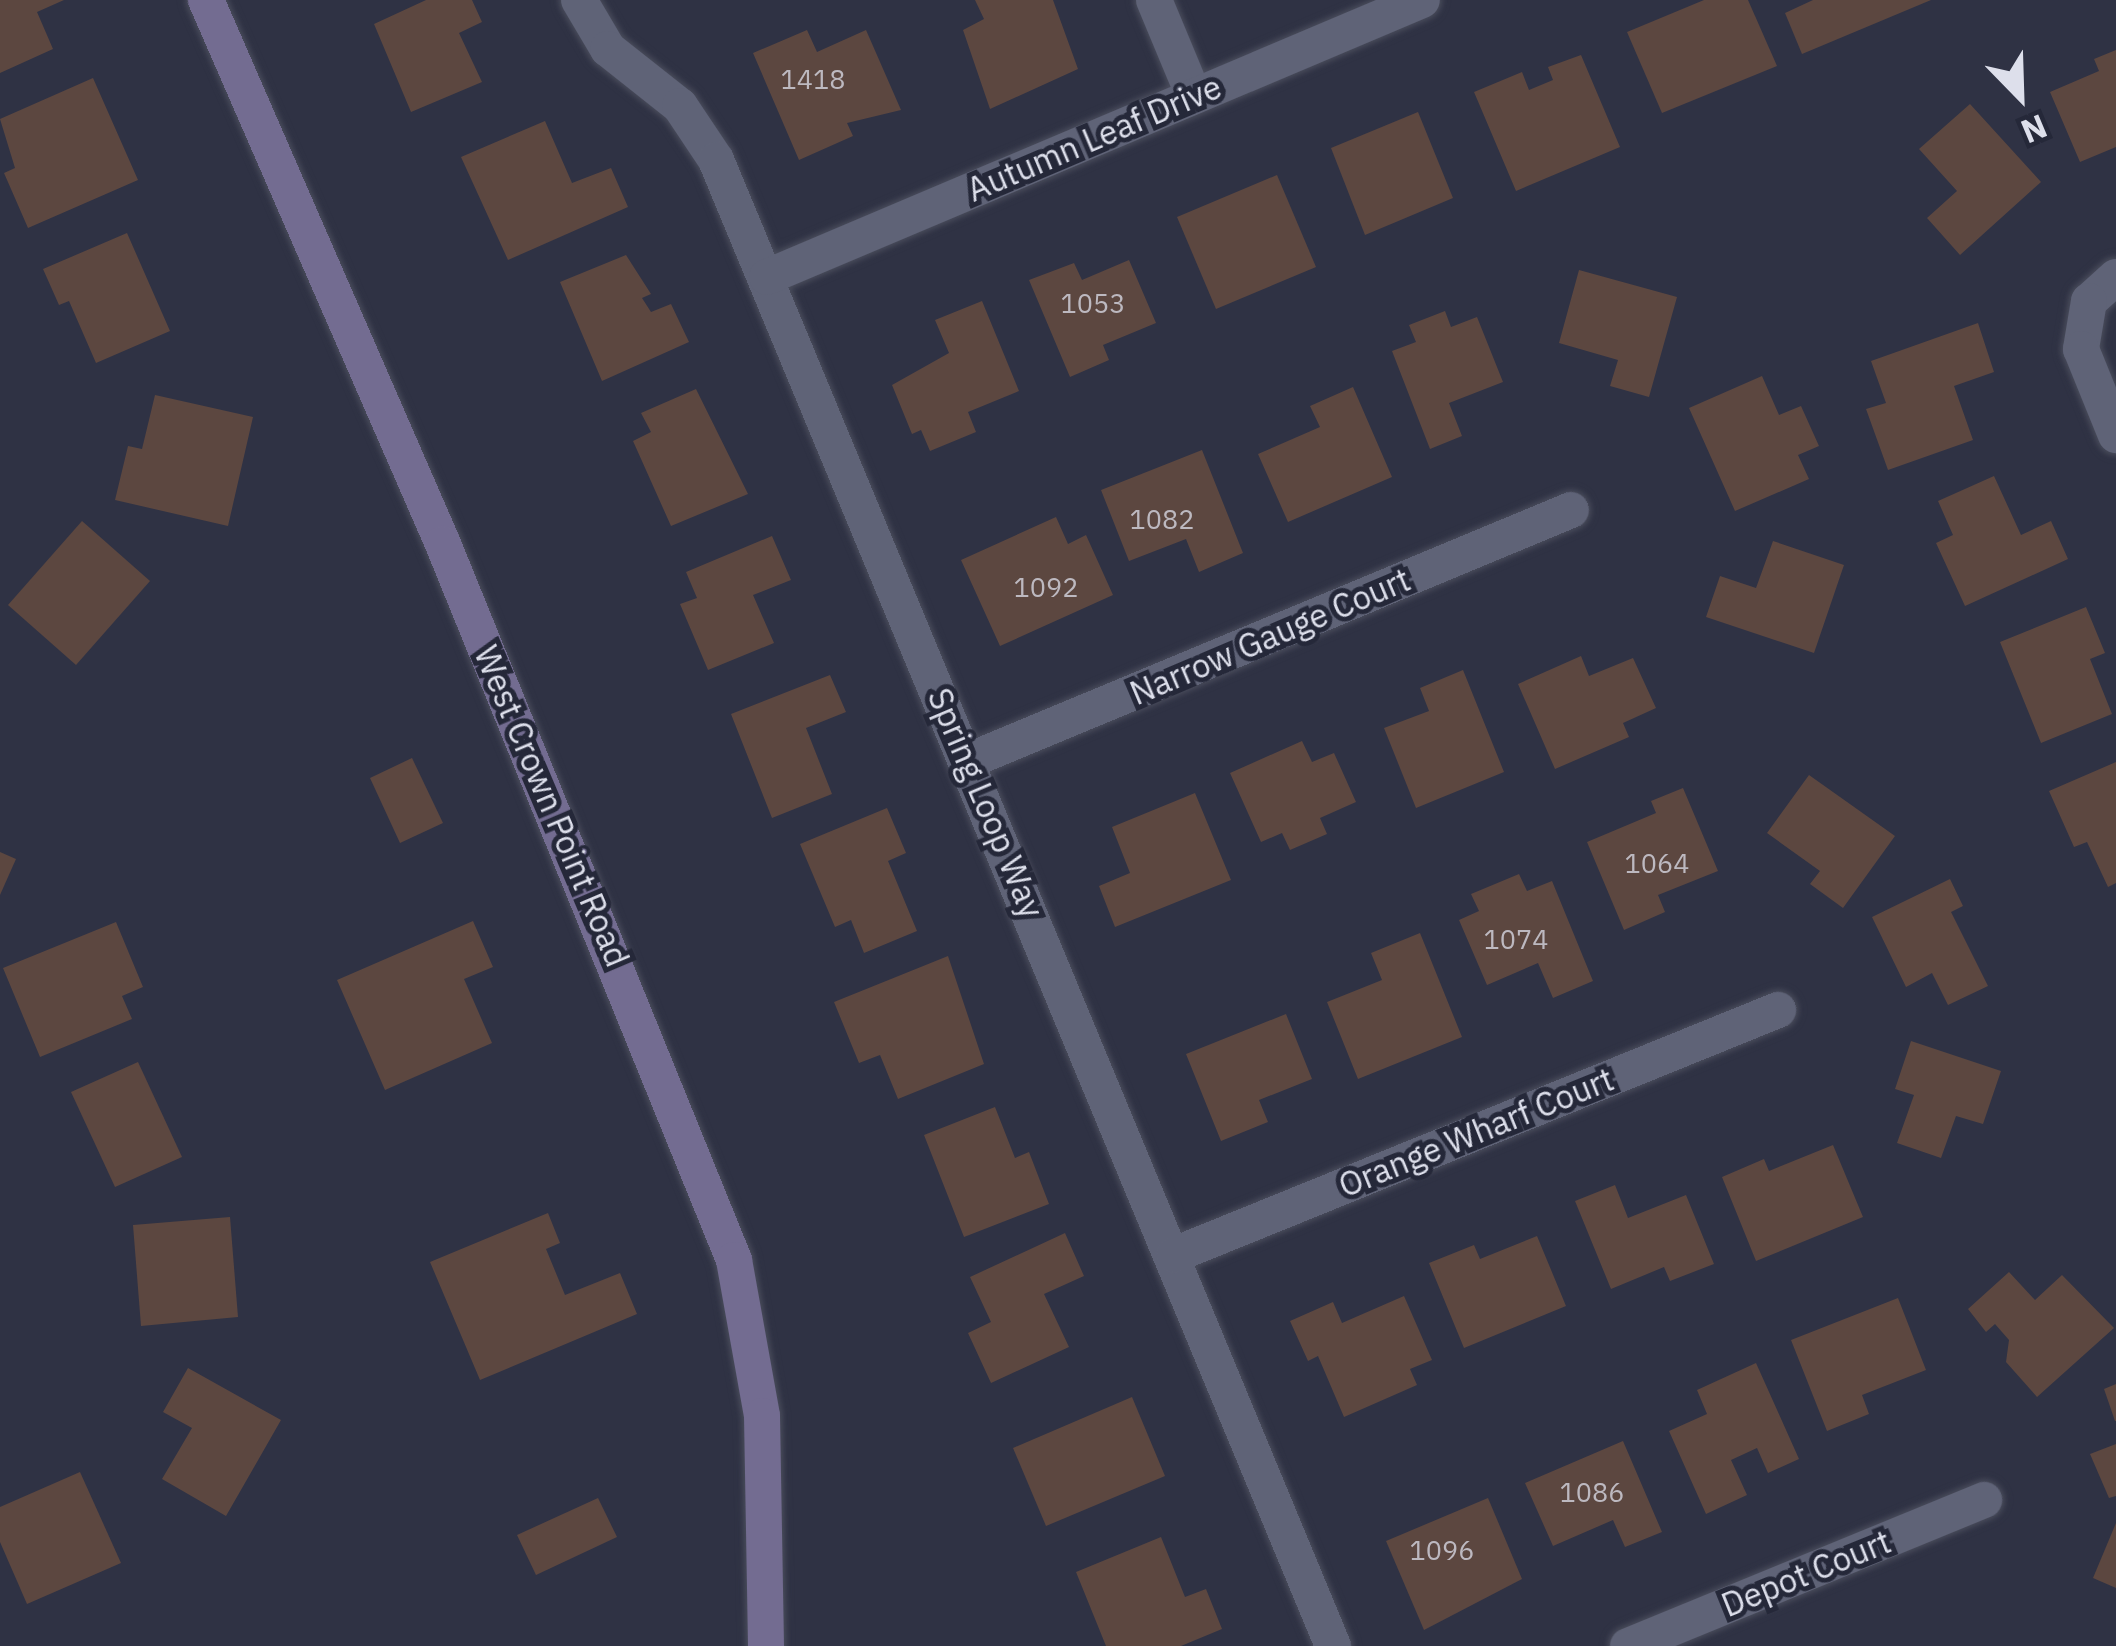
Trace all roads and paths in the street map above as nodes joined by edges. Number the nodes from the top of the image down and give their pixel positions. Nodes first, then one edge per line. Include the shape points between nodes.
1 (206, 0) edge
2 (579, 0) edge
3 (1154, 0) edge
4 (1422, 0) edge
5 (1194, 96) junction
6 (766, 277) junction
7 (2116, 277) edge
8 (2116, 435) edge
9 (1571, 510) dead end
10 (968, 761) junction
11 (1778, 1010) dead end
12 (1174, 1255) junction
13 (1984, 1500) dead end
14 (766, 1646) edge
15 (1333, 1646) edge
16 (1628, 1646) edge

1 - 14 street, West Crown Point Road via 460,586 734,1260 762,1416
2 - 6 street, Spring Loop Way via 608,49 680,106 708,145
3 - 5 street
4 - 5 street, Autumn Leaf Drive
5 - 6 street, Autumn Leaf Drive
6 - 10 street, Spring Loop Way
7 - 8 street via 2089,301 2081,349
9 - 10 street, Narrow Gauge Court
10 - 12 street, Spring Loop Way
11 - 12 street, Orange Wharf Court
12 - 15 street, Spring Loop Way
13 - 16 street, Depot Court

